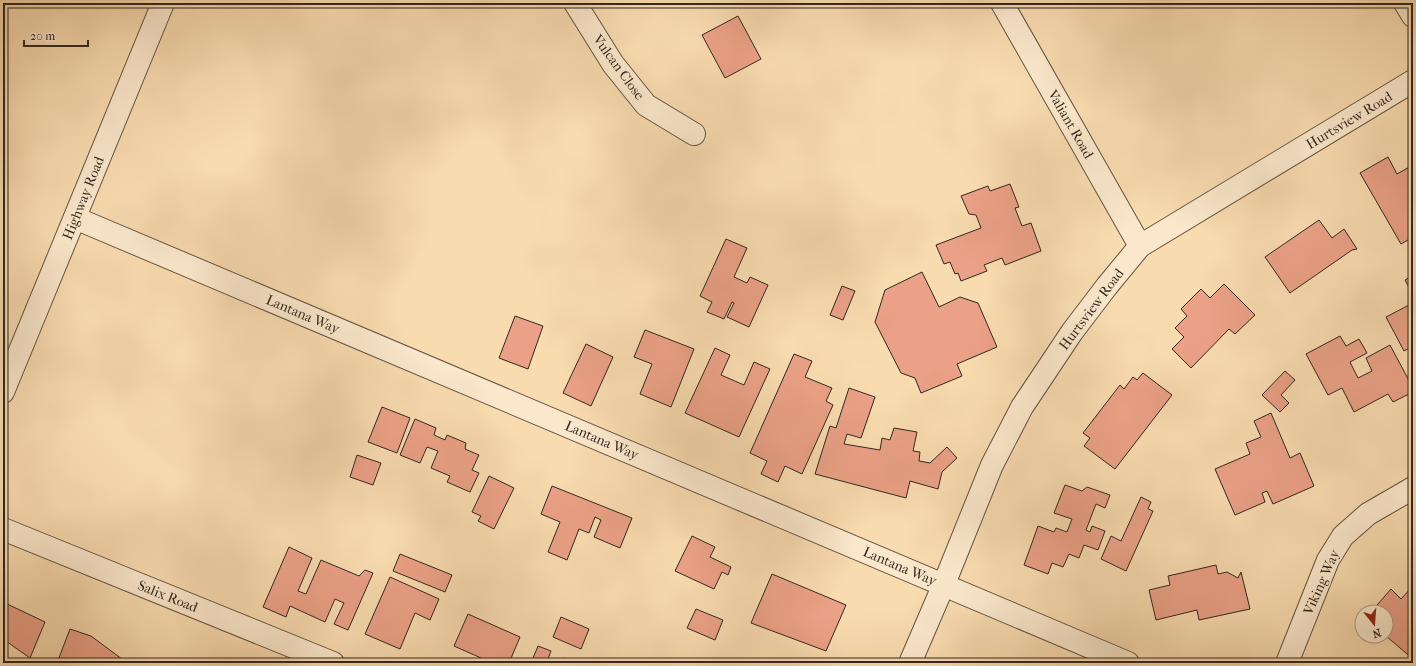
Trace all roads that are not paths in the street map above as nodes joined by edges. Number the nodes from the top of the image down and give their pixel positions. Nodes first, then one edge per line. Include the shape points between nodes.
1 (163, 3) edge
2 (575, 3) edge
3 (1002, 3) edge
4 (1405, 3) edge
5 (1413, 16) edge
6 (1413, 81) edge
7 (694, 134) dead end
8 (75, 218) junction
9 (1140, 246) junction
10 (3, 392) edge
11 (1413, 488) edge
12 (3, 529) edge
13 (944, 584) junction
14 (332, 663) edge
15 (910, 663) edge
16 (1128, 663) edge
17 (1287, 663) edge

1 - 8 street, Highway Road
2 - 7 street, Vulcan Close via 613,64 646,105
3 - 9 street, Valiant Road
4 - 5 street
6 - 9 street, Hurtsview Road
8 - 10 street, Highway Road
8 - 13 street, Lantana Way
9 - 13 street, Hurtsview Road via 1072,332 1022,406 992,465
11 - 17 street, Viking Way via 1368,514 1343,536 1328,560
12 - 14 street, Salix Road
13 - 15 street, Hurtsview Road
13 - 16 street, Lantana Way

